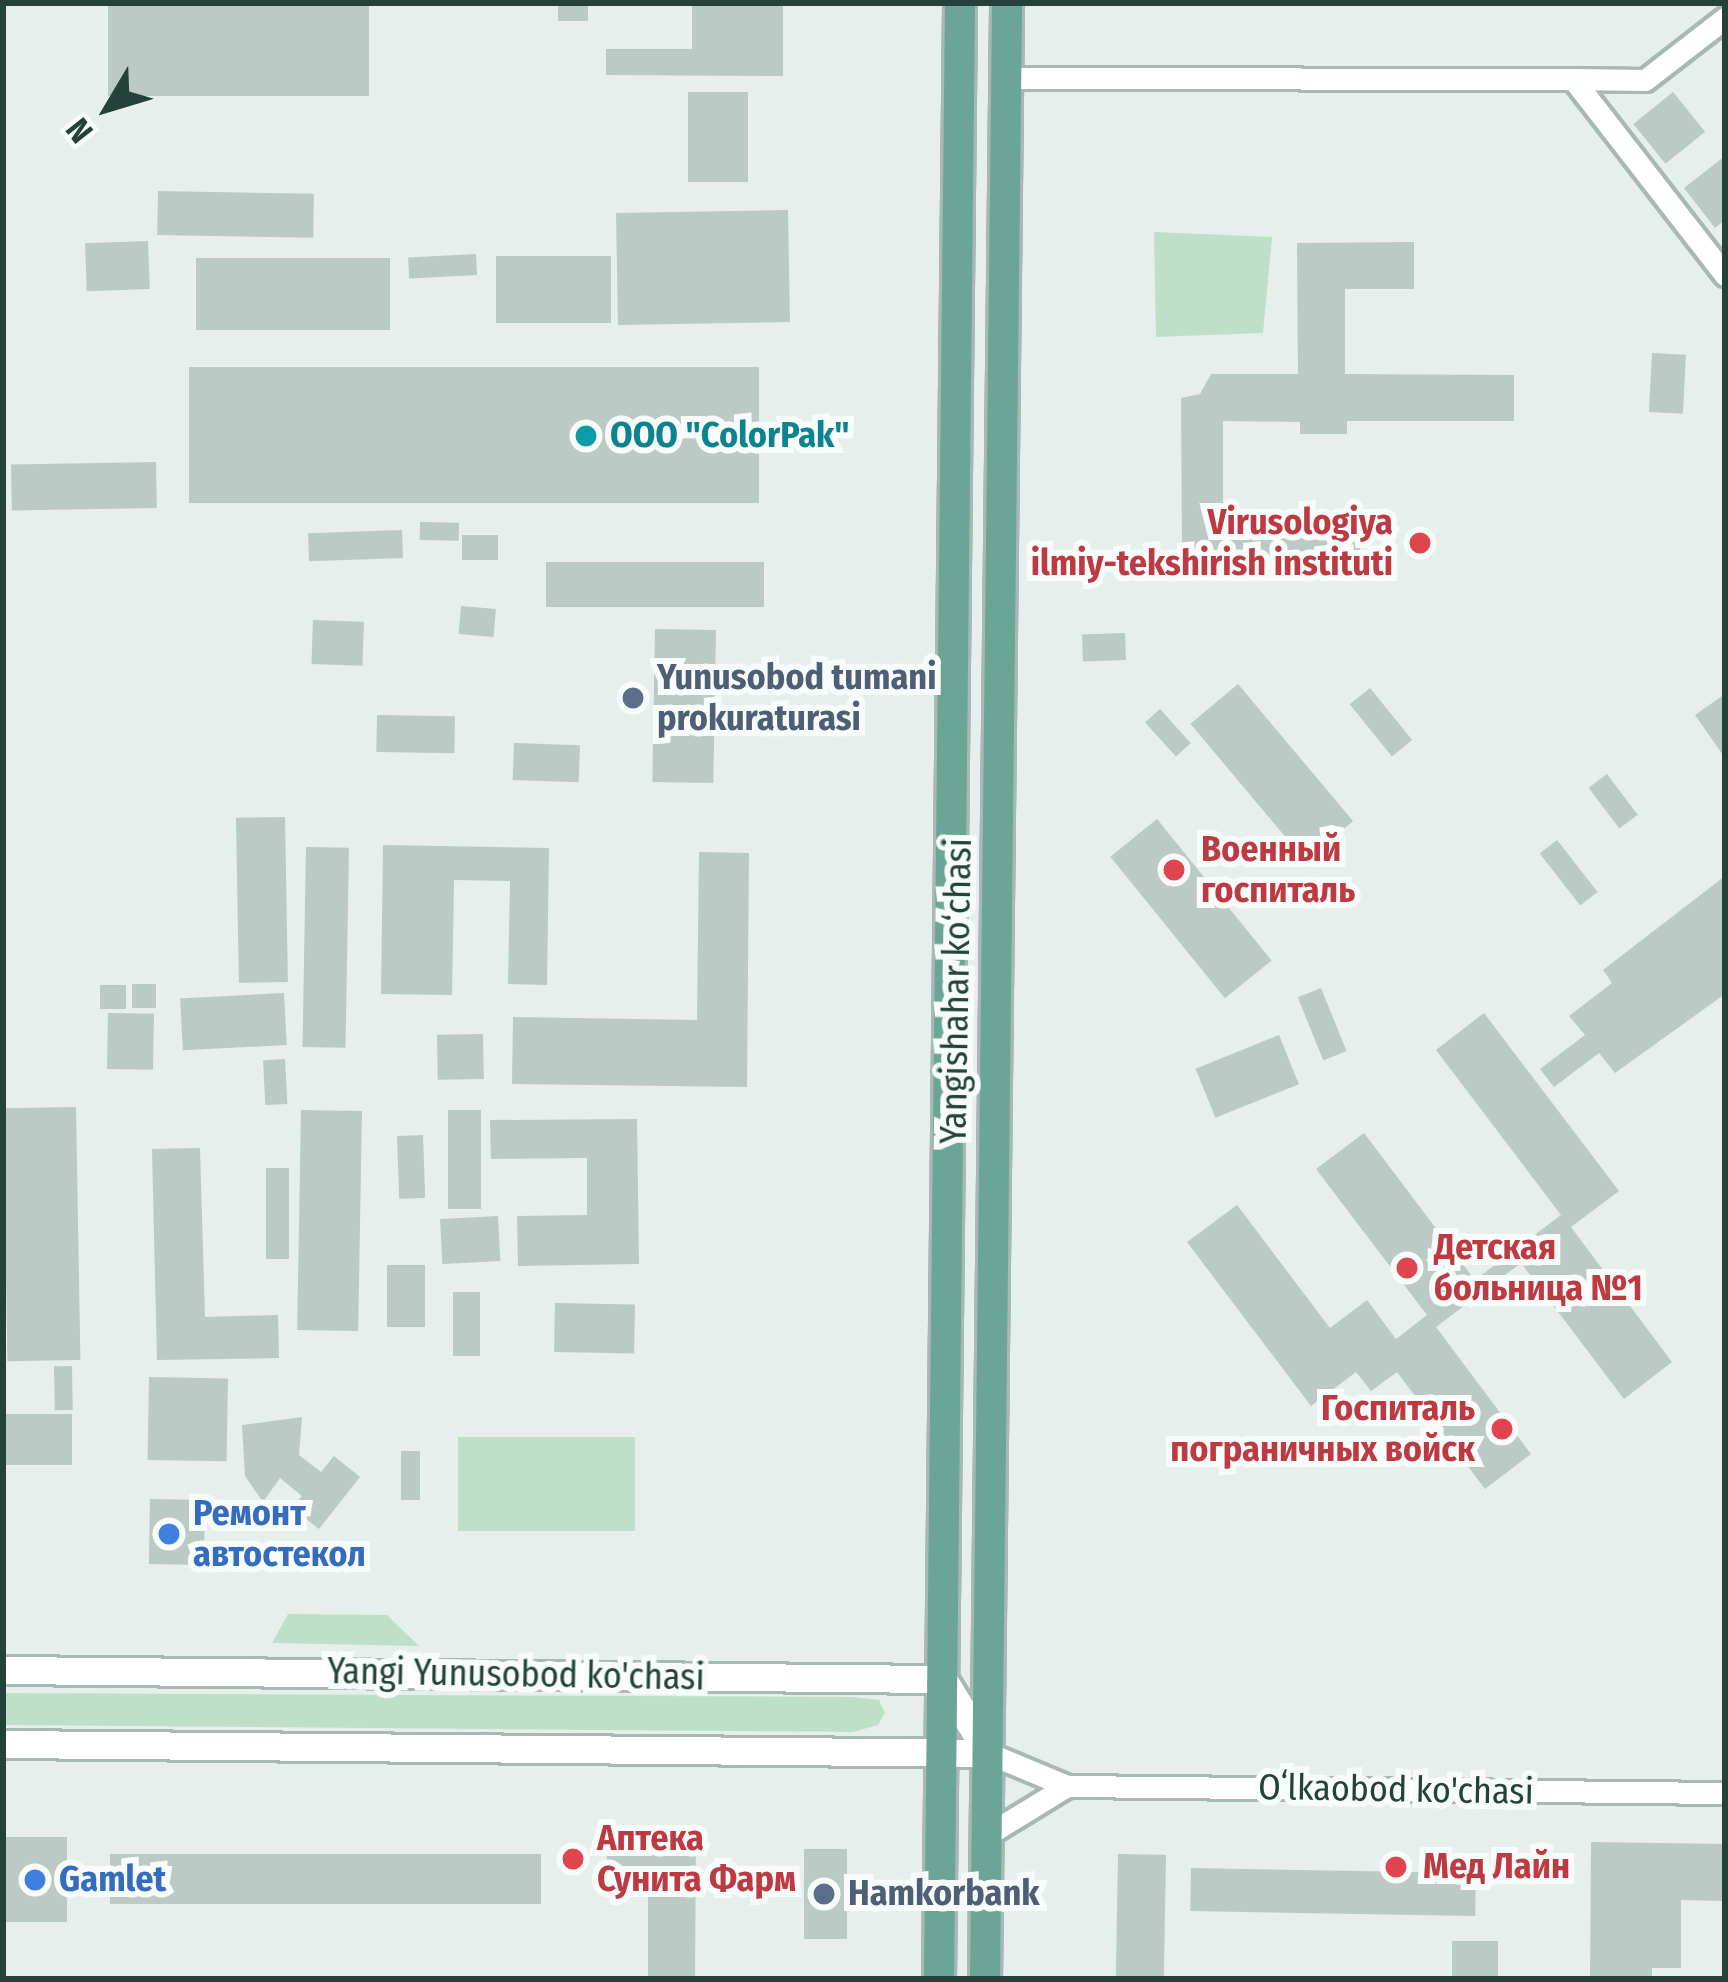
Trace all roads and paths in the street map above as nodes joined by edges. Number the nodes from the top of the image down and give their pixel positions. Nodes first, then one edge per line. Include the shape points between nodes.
1 (960, 3) edge
2 (1007, 3) edge
3 (1725, 18) edge
4 (1006, 77) junction
5 (959, 78) junction
6 (1573, 79) junction
7 (1725, 275) edge
8 (953, 683) junction
9 (999, 683) junction
10 (3, 1670) edge
11 (943, 1679) junction
12 (3, 1744) edge
13 (942, 1752) junction
14 (988, 1753) junction
15 (1067, 1786) junction
16 (1725, 1793) edge
17 (987, 1835) junction
18 (939, 1979) edge
19 (986, 1979) edge

1 - 5 main road, Yangishahar ko‘chasi
2 - 4 main road, Yangishahar ko‘chasi
3 - 6 street via 1645,80
4 - 5 main road
4 - 6 street
4 - 9 main road, Yangishahar ko‘chasi
5 - 8 main road, Yangishahar ko‘chasi
6 - 7 street
8 - 9 main road via 975,695
8 - 11 main road, Yangishahar ko‘chasi
9 - 14 main road, Yangishahar ko‘chasi
10 - 11 main road, Yangi Yunusobod ko'chasi
11 - 13 main road, Yangishahar ko‘chasi
11 - 14 main road
12 - 13 main road, Yangi Yunusobod ko'chasi
13 - 14 main road, Yangi Yunusobod ko'chasi
13 - 18 main road, Yangishahar ko‘chasi
14 - 15 street, Oʻlkaobod ko'chasi
14 - 17 main road, Yangishahar ko‘chasi
15 - 16 street, Oʻlkaobod ko'chasi
15 - 17 street
17 - 19 main road, Yangishahar ko‘chasi

